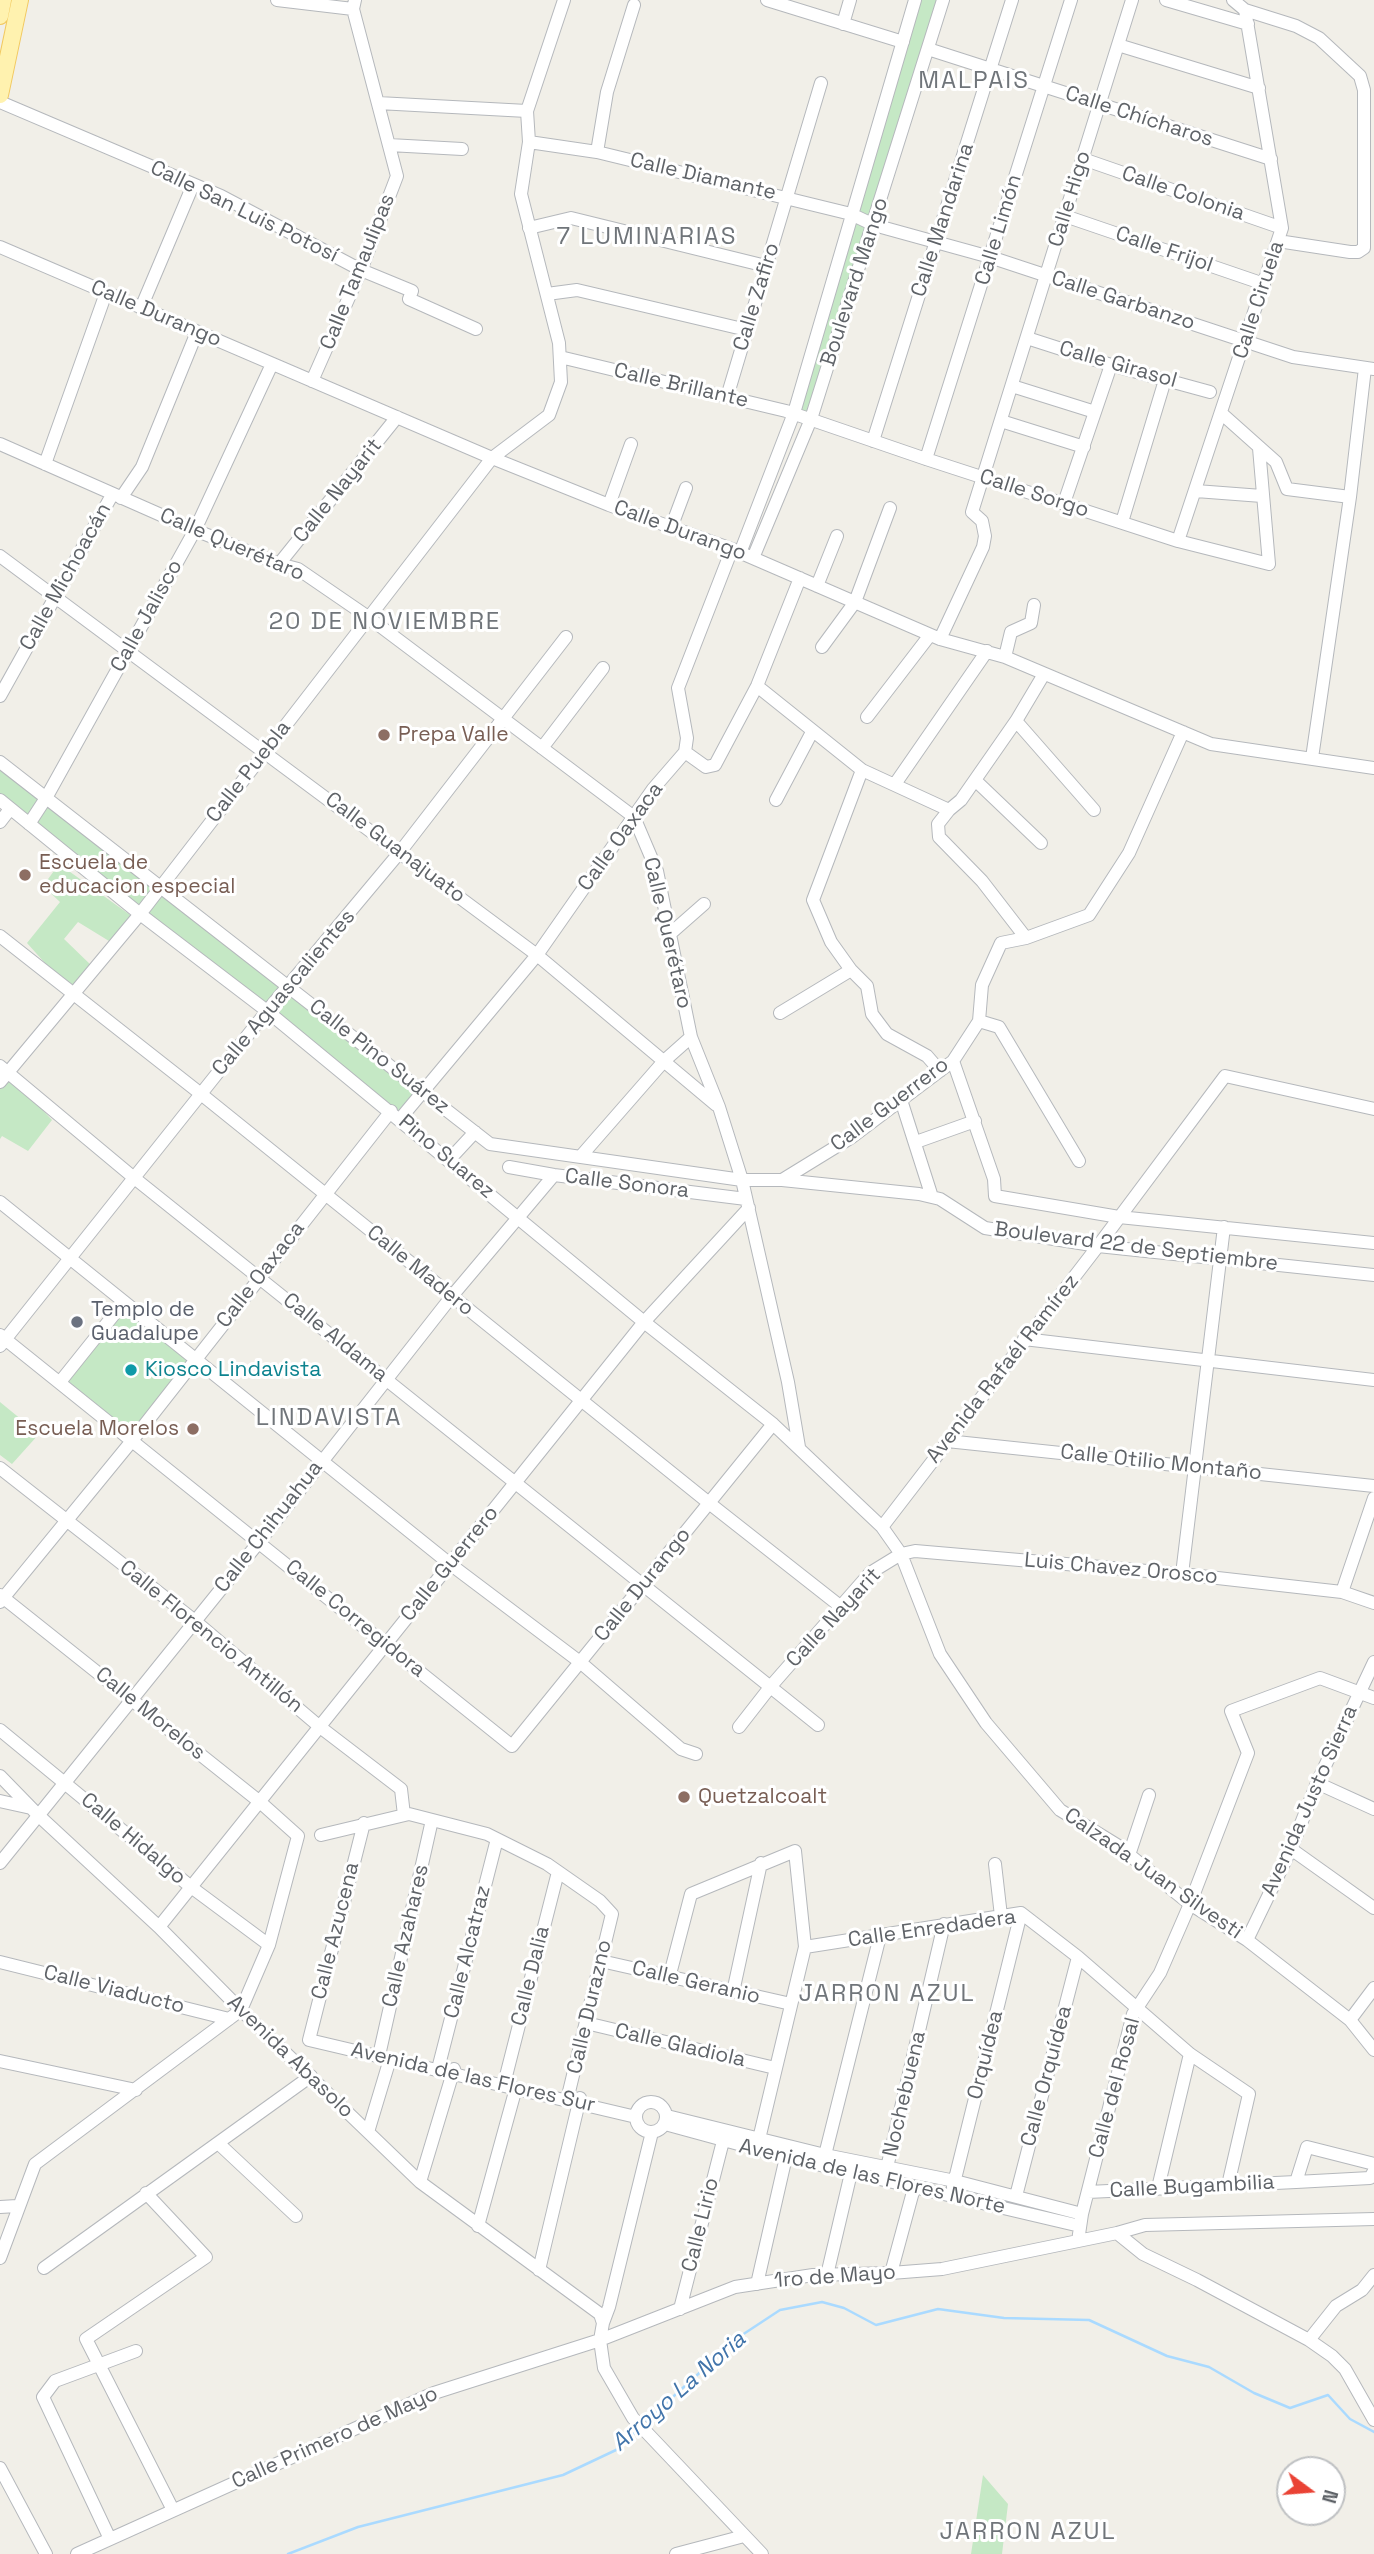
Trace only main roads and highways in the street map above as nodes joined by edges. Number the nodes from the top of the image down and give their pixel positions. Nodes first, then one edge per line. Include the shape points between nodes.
1 (4, 0) edge
2 (20, 0) edge
3 (0, 16) edge
4 (1, 84) edge

1 - 3 main road
2 - 4 main road

